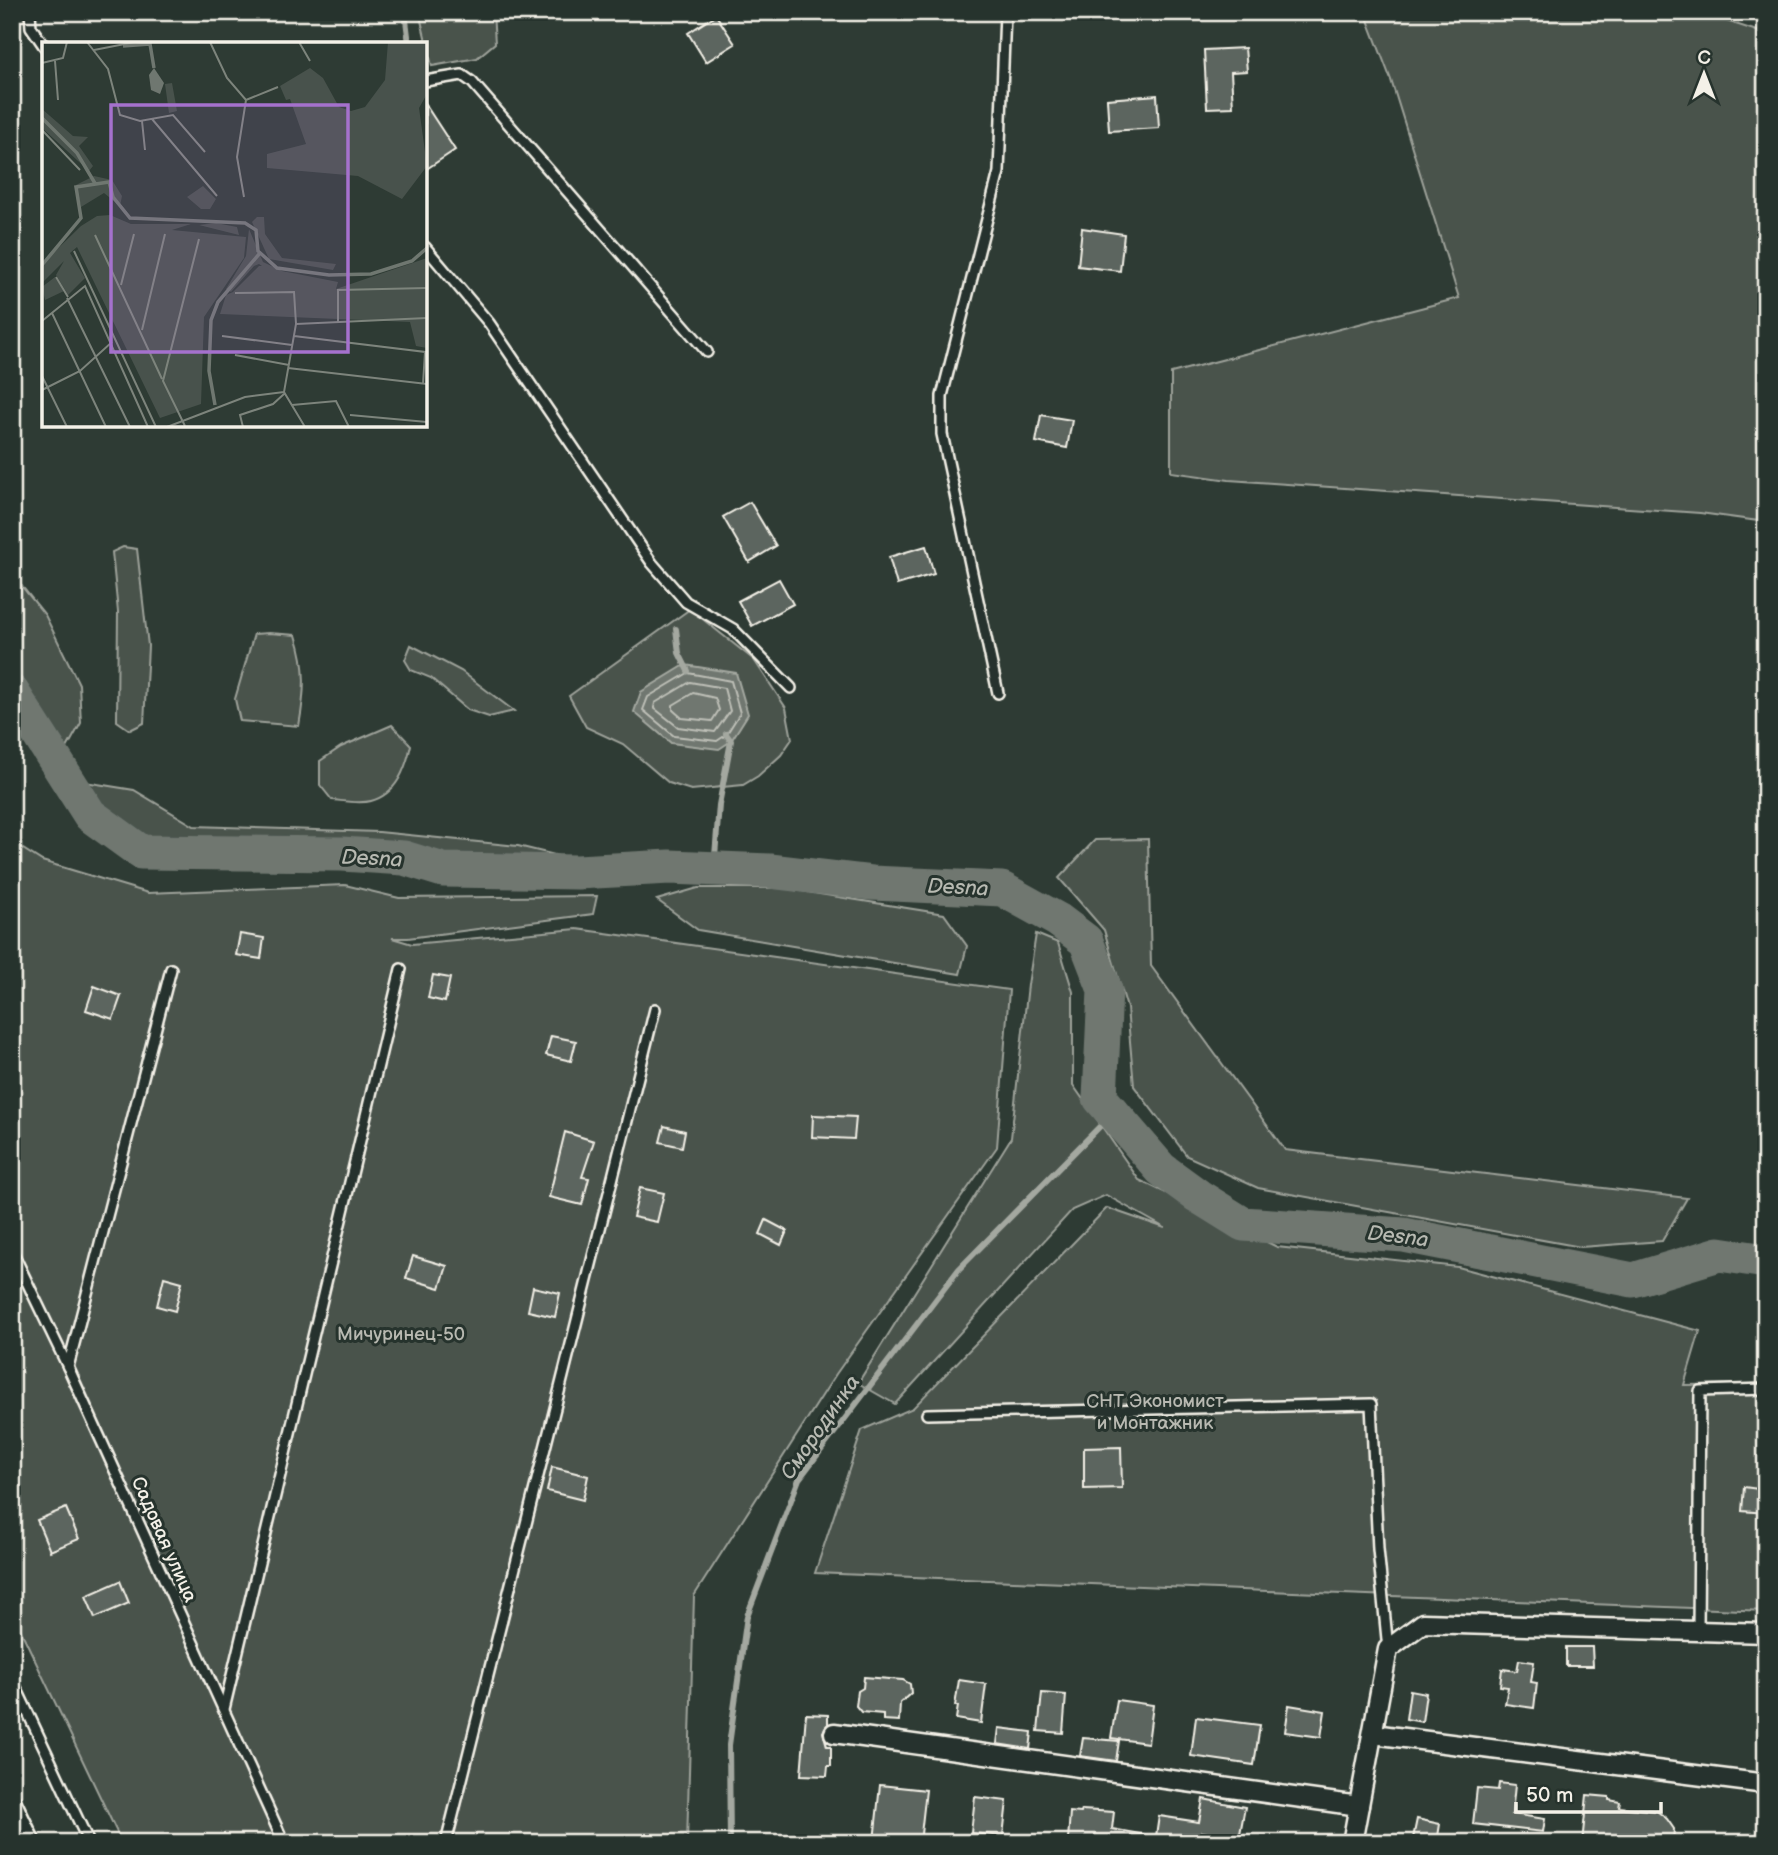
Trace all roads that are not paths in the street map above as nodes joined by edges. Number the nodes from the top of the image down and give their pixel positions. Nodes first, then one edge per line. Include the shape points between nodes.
1 (30, 12) edge
2 (1005, 12) edge
3 (42, 43) edge
4 (427, 81) edge
5 (427, 249) edge
6 (707, 352) dead end
7 (791, 688) dead end
8 (998, 693) dead end
9 (171, 969) dead end
10 (401, 969) dead end
11 (655, 1009) dead end
12 (12, 1251) edge
13 (68, 1367) junction
14 (1766, 1389) edge
15 (927, 1414) dead end
16 (1698, 1631) junction
17 (1766, 1633) edge
18 (1388, 1648) junction
19 (12, 1679) edge
20 (224, 1709) junction
21 (834, 1734) dead end
22 (1373, 1734) junction
23 (1766, 1784) edge
24 (12, 1803) edge
25 (1359, 1807) junction
26 (31, 1843) edge
27 (89, 1843) edge
28 (284, 1843) edge
29 (446, 1843) edge
30 (1352, 1843) edge

1 - 3 lane via 31,27
2 - 8 lane via 999,172 942,396 942,434
4 - 6 lane via 462,75 472,82
5 - 7 lane via 489,323 652,563 686,602 733,629
9 - 13 lane
10 - 20 lane
11 - 29 lane
12 - 13 lane, Садовая улица
13 - 20 lane, Садовая улица
14 - 16 lane via 1700,1391
15 - 18 lane via 1371,1404
16 - 17 street
16 - 18 street via 1423,1623
18 - 22 street
19 - 27 lane
20 - 28 lane, Садовая улица
21 - 25 street
22 - 23 street
22 - 25 street
24 - 26 street
25 - 30 street

